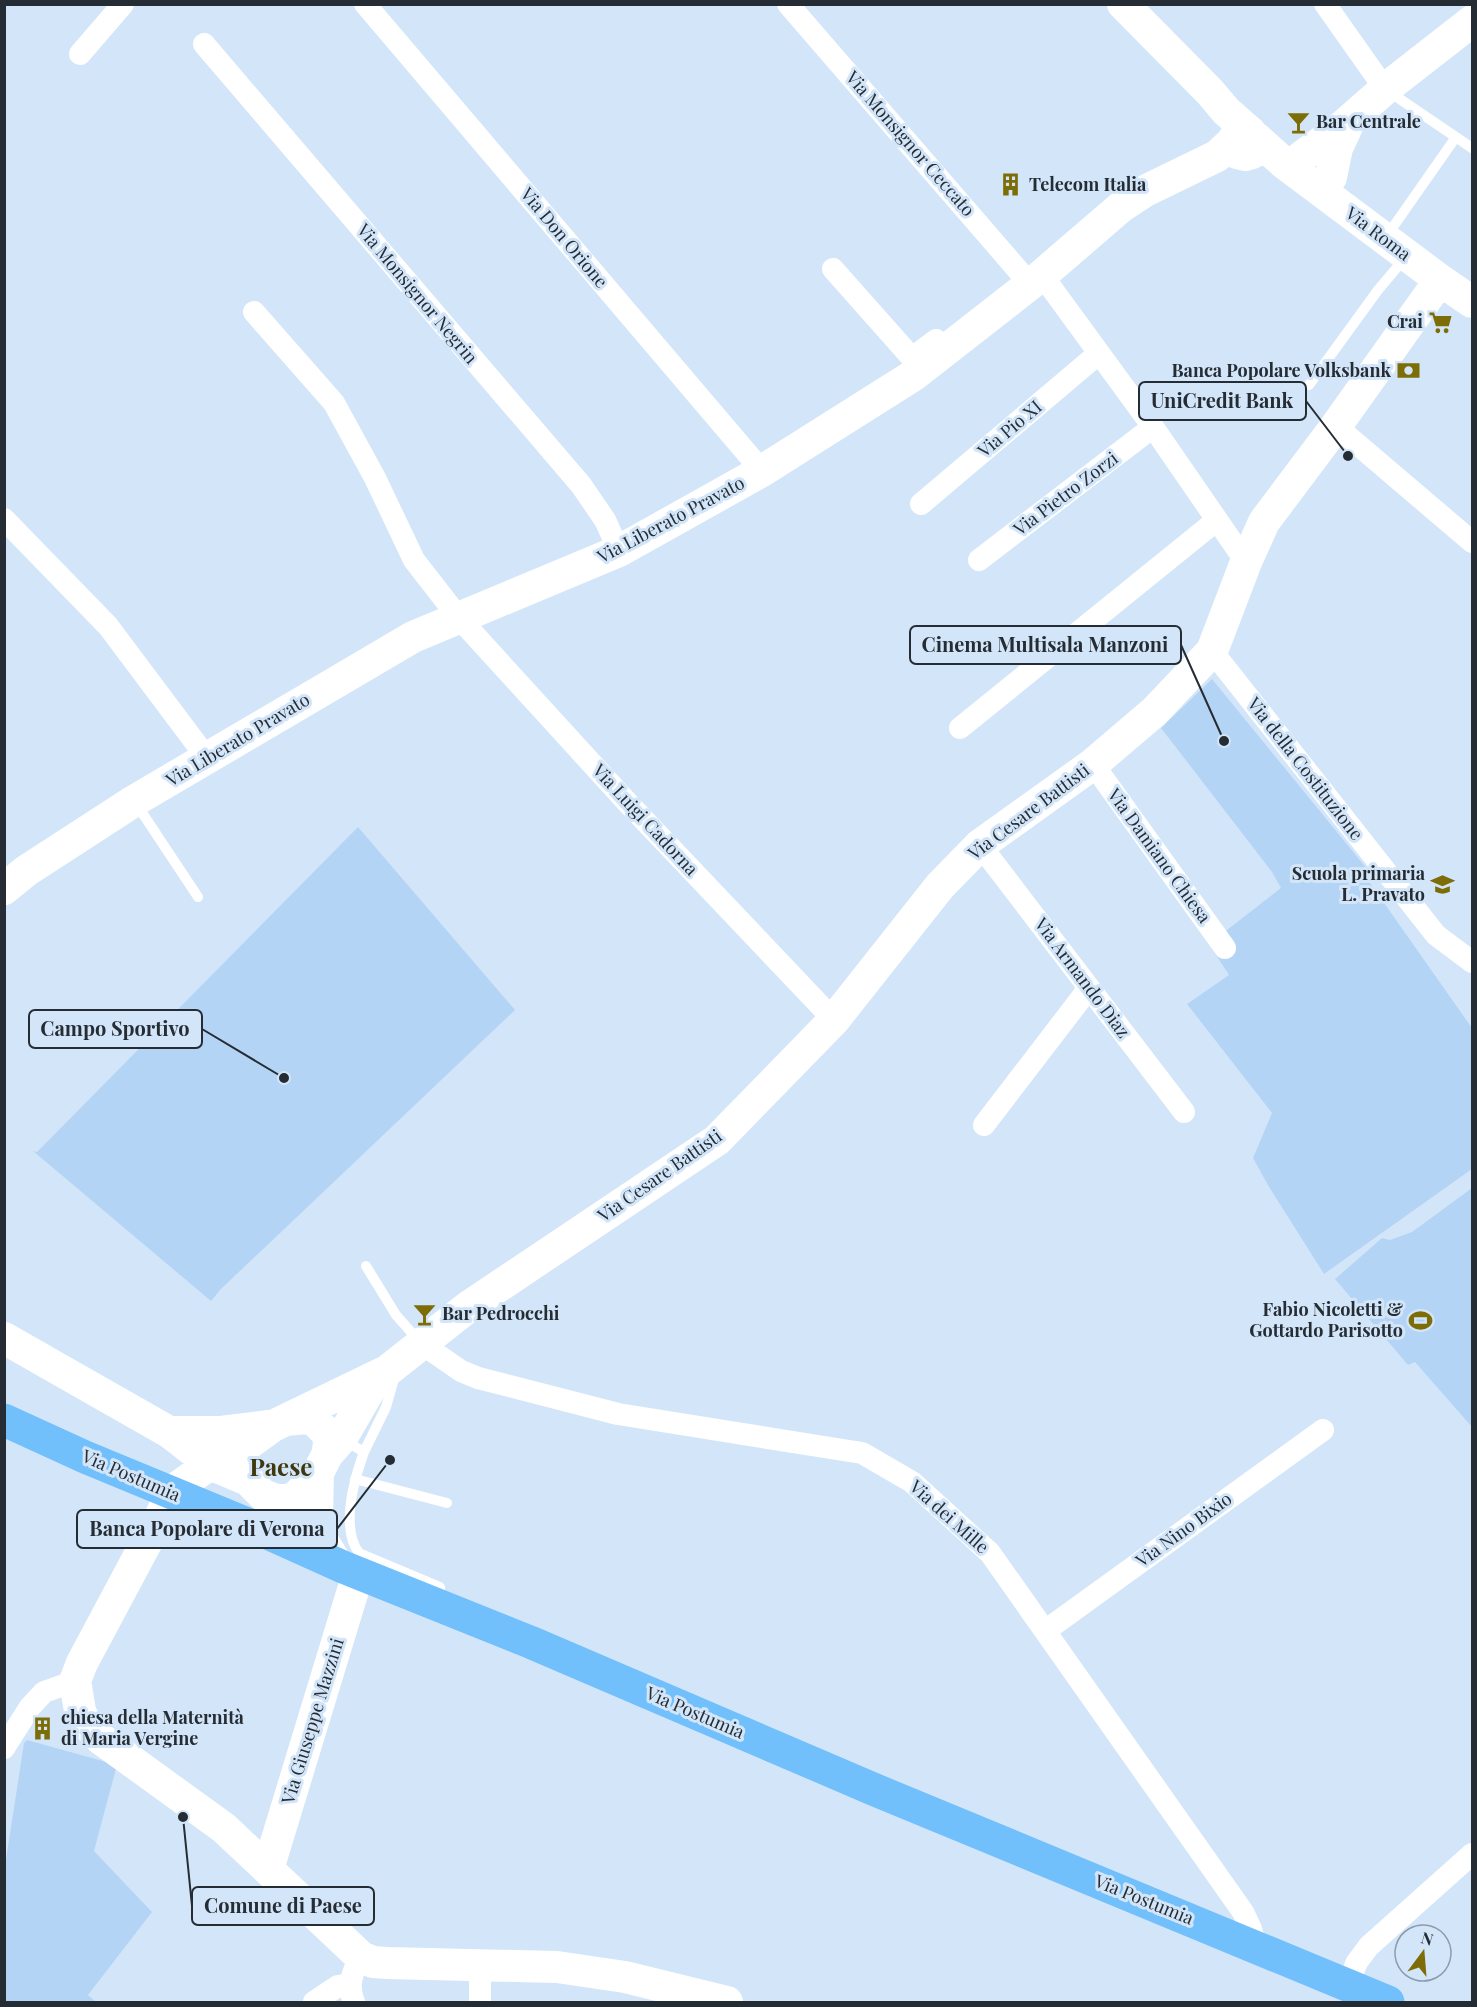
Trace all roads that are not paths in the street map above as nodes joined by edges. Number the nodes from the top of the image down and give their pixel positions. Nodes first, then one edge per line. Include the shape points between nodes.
1 (123, 4) edge
2 (365, 4) edge
3 (788, 4) edge
4 (1123, 4) edge
5 (1325, 4) edge
6 (1470, 4) edge
7 (1473, 8) edge
8 (1473, 21) edge
9 (204, 44) dead end
10 (80, 54) dead end
11 (1385, 89) junction
12 (1351, 118) junction
13 (1456, 137) junction
14 (1240, 145) junction
15 (1473, 148) edge
16 (1288, 166) junction
17 (1322, 191) junction
18 (1396, 247) junction
19 (833, 269) dead end
20 (1032, 277) junction
21 (1440, 280) junction
22 (1473, 302) edge
23 (254, 312) dead end
24 (1098, 354) junction
25 (1309, 385) dead end
26 (1336, 426) junction
27 (1153, 427) junction
28 (762, 471) junction
29 (921, 504) dead end
30 (4, 519) edge
31 (1217, 520) junction
32 (1473, 542) edge
33 (619, 551) junction
34 (978, 560) dead end
35 (1246, 562) junction
36 (459, 618) junction
37 (1212, 651) junction
38 (960, 728) dead end
39 (207, 758) junction
40 (1093, 764) junction
41 (134, 801) junction
42 (980, 845) junction
43 (4, 889) edge
44 (198, 897) dead end
45 (1226, 948) dead end
46 (1473, 963) edge
47 (1089, 988) junction
48 (834, 1020) junction
49 (1184, 1112) dead end
50 (984, 1125) dead end
51 (366, 1266) dead end
52 (4, 1338) edge
53 (422, 1344) junction
54 (382, 1374) junction
55 (4, 1420) edge
56 (280, 1423) junction
57 (1323, 1430) dead end
58 (169, 1432) junction
59 (338, 1455) junction
60 (231, 1467) junction
61 (355, 1479) junction
62 (171, 1492) junction
63 (297, 1496) junction
64 (447, 1503) dead end
65 (221, 1514) junction
66 (252, 1526) junction
67 (358, 1566) junction
68 (1045, 1631) junction
69 (75, 1681) junction
70 (4, 1748) edge
71 (1473, 1854) edge
72 (268, 1869) junction
73 (1256, 1947) junction
74 (480, 1966) junction
75 (355, 1981) edge
76 (1347, 1985) junction
77 (314, 2002) edge
78 (480, 2002) edge
79 (720, 2002) edge
80 (1388, 2002) edge

1 - 10 street
2 - 28 street, Via Don Orione
3 - 20 street, Via Monsignor Ceccato
4 - 14 street via 1220,104
5 - 11 street
6 - 7 street
8 - 11 street
9 - 33 street, Via Monsignor Negrin via 581,485 605,520
11 - 12 street
11 - 13 lane
12 - 16 street
12 - 17 street via 1338,144 1331,177
13 - 15 lane
13 - 18 lane
14 - 16 street, Via Roma
14 - 20 street, Via Liberato Pravato via 1127,202
16 - 17 street, Via Roma
17 - 18 street, Via Roma
18 - 21 street, Via Roma
18 - 25 lane via 1378,290
19 - 20 street via 912,358
20 - 24 street, Via Monsignor Ceccato
20 - 28 street, Via Liberato Pravato via 914,375
21 - 22 street, Via Roma
21 - 26 street, Via Cesare Battisti
23 - 36 street, Via Luigi Cadorna via 334,403 414,560
24 - 27 street, Via Monsignor Ceccato
24 - 29 street, Via Pio XI
26 - 32 street
26 - 35 street, Via Cesare Battisti via 1264,522
27 - 31 street, Via Monsignor Ceccato
27 - 34 street, Via Pietro Zorzi
28 - 33 street, Via Liberato Pravato
30 - 39 street via 108,626
31 - 35 street, Via Monsignor Ceccato
31 - 38 street
33 - 36 street, Via Liberato Pravato
35 - 37 street, Via Cesare Battisti
36 - 39 street, Via Liberato Pravato via 413,637
36 - 48 street, Via Luigi Cadorna
37 - 40 street, Via Cesare Battisti via 1154,712
37 - 46 street, Via della Costituzione via 1436,935
39 - 41 street, Via Liberato Pravato
40 - 42 street, Via Cesare Battisti
40 - 45 street, Via Damiano Chiesa
41 - 43 street, Via Liberato Pravato
41 - 44 lane
42 - 47 street, Via Armando Diaz
42 - 48 street, Via Cesare Battisti via 940,886
47 - 49 street, Via Armando Diaz
47 - 50 street
48 - 53 street, Via Cesare Battisti via 717,1140 468,1307
51 - 53 lane via 396,1315
52 - 58 street
53 - 54 street, Via Cesare Battisti
53 - 68 street, Via dei Mille via 460,1371 478,1378 618,1414 862,1453 912,1482 990,1553
54 - 56 street
54 - 59 street
55 - 62 main road, Via Postumia
56 - 58 street via 221,1432
56 - 59 street via 315,1420 328,1434 329,1444
56 - 60 street via 255,1447 247,1471
57 - 68 street, Via Nino Bixio
58 - 60 street
59 - 61 lane
59 - 63 street
59 - 67 street via 317,1517 322,1540
60 - 62 street
60 - 63 street via 263,1495 276,1500
60 - 65 street
61 - 64 lane
61 - 67 lane via 350,1512
62 - 65 main road, Via Postumia
62 - 69 street
63 - 66 street via 286,1508
65 - 66 main road, Via Postumia
66 - 67 main road, Via Postumia
67 - 72 street, Via Giuseppe Mazzini
67 - 73 main road, Via Postumia via 441,1608
68 - 73 street, Via dei Mille via 1243,1912
69 - 70 street via 44,1692
69 - 72 street via 80,1711 101,1739 224,1828
71 - 76 street via 1369,1946
72 - 75 street
73 - 76 main road, Via Postumia
74 - 75 street via 373,1962
74 - 78 street
74 - 79 street via 557,1967 626,1977
75 - 77 street via 338,1986
76 - 80 main road, Via Postumia

